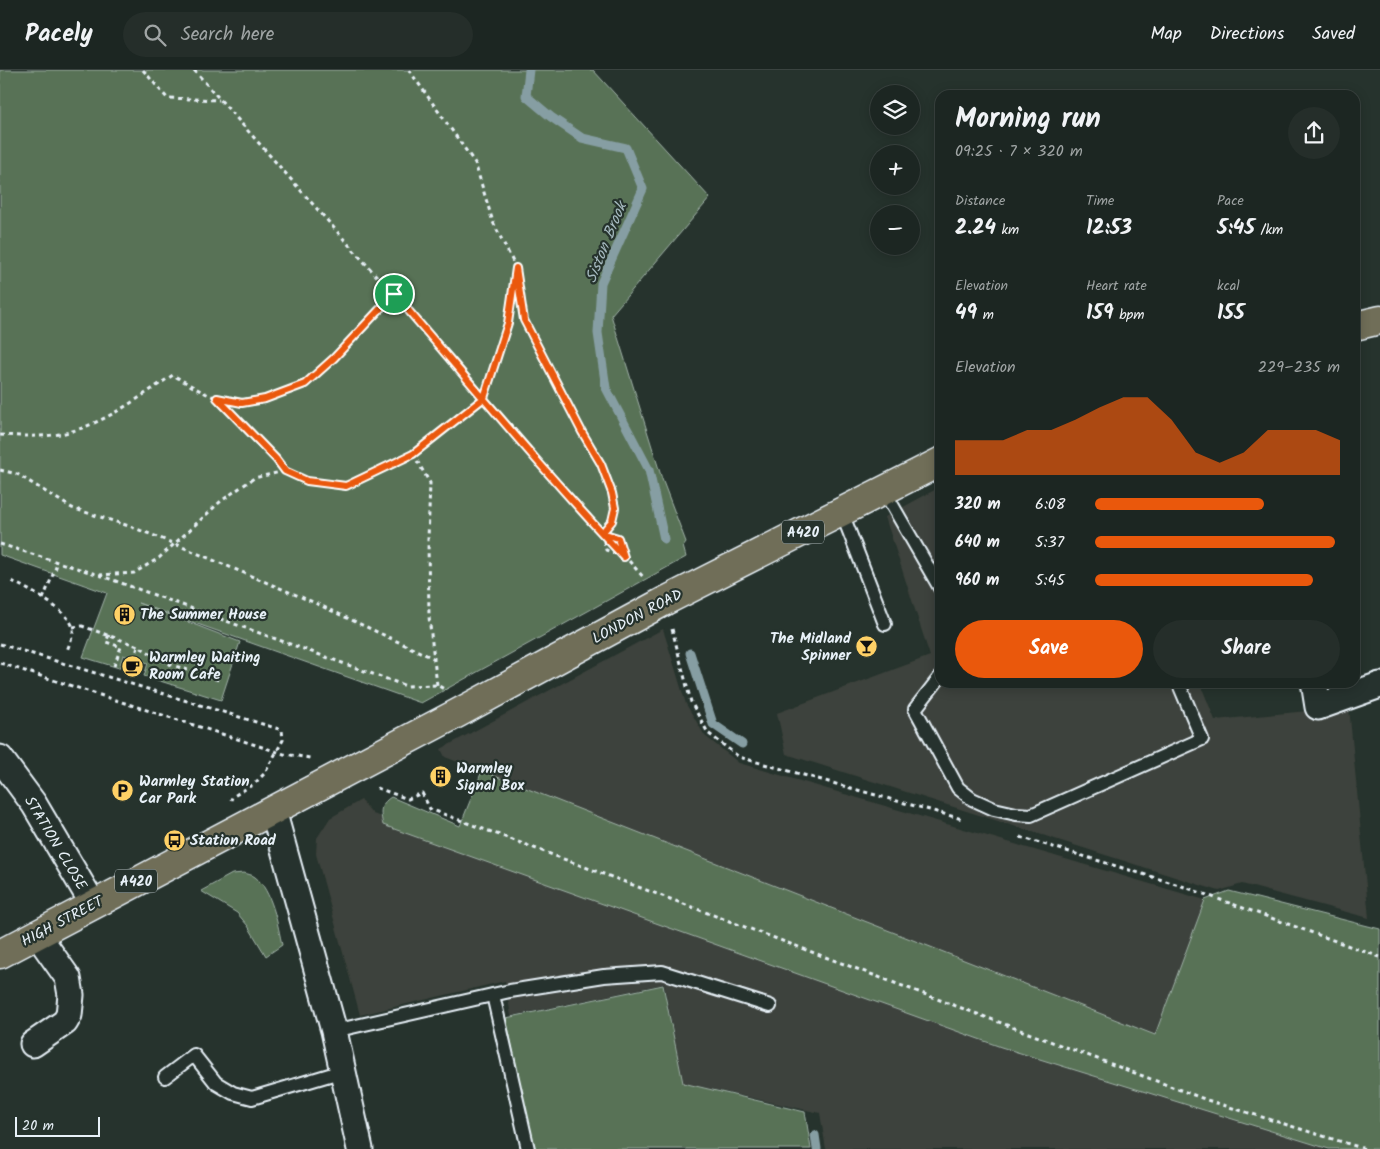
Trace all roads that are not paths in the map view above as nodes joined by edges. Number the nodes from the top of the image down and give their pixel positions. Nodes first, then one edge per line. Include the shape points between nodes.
1 (1380, 320) edge
2 (1360, 325) edge
3 (935, 465) edge
4 (884, 491) junction
5 (842, 513) junction
6 (935, 579) edge
7 (886, 624) dead end
8 (935, 683) edge
9 (1380, 685) edge
10 (1181, 688) edge
11 (1315, 688) edge
12 (0, 758) edge
13 (336, 775) joint
14 (273, 810) junction
15 (93, 904) junction
16 (36, 934) junction
17 (0, 954) edge
18 (493, 995) junction
19 (770, 1006) dead end
20 (334, 1031) junction
21 (33, 1044) dead end
22 (343, 1071) junction
23 (165, 1077) dead end
24 (360, 1149) edge
25 (528, 1149) edge

1 - 2 main road
3 - 4 main road, LONDON ROAD / A420
4 - 5 main road, LONDON ROAD / A420
4 - 6 lane
5 - 7 lane
5 - 13 main road, LONDON ROAD / A420 via 665,601
8 - 10 lane via 915,709 958,788 994,809 1031,815 1202,739
9 - 11 street via 1318,707
12 - 15 street, STATION CLOSE via 34,804
13 - 14 main road, HIGH STREET / A420
14 - 15 main road, HIGH STREET / A420
14 - 20 street
15 - 16 main road, HIGH STREET / A420
16 - 17 main road, HIGH STREET / A420
16 - 21 street via 68,978 71,996 65,1022
18 - 19 lane via 604,976 662,972
18 - 20 lane
18 - 25 lane
20 - 22 street
22 - 23 lane via 252,1098 233,1093 216,1083 194,1055
22 - 24 street

